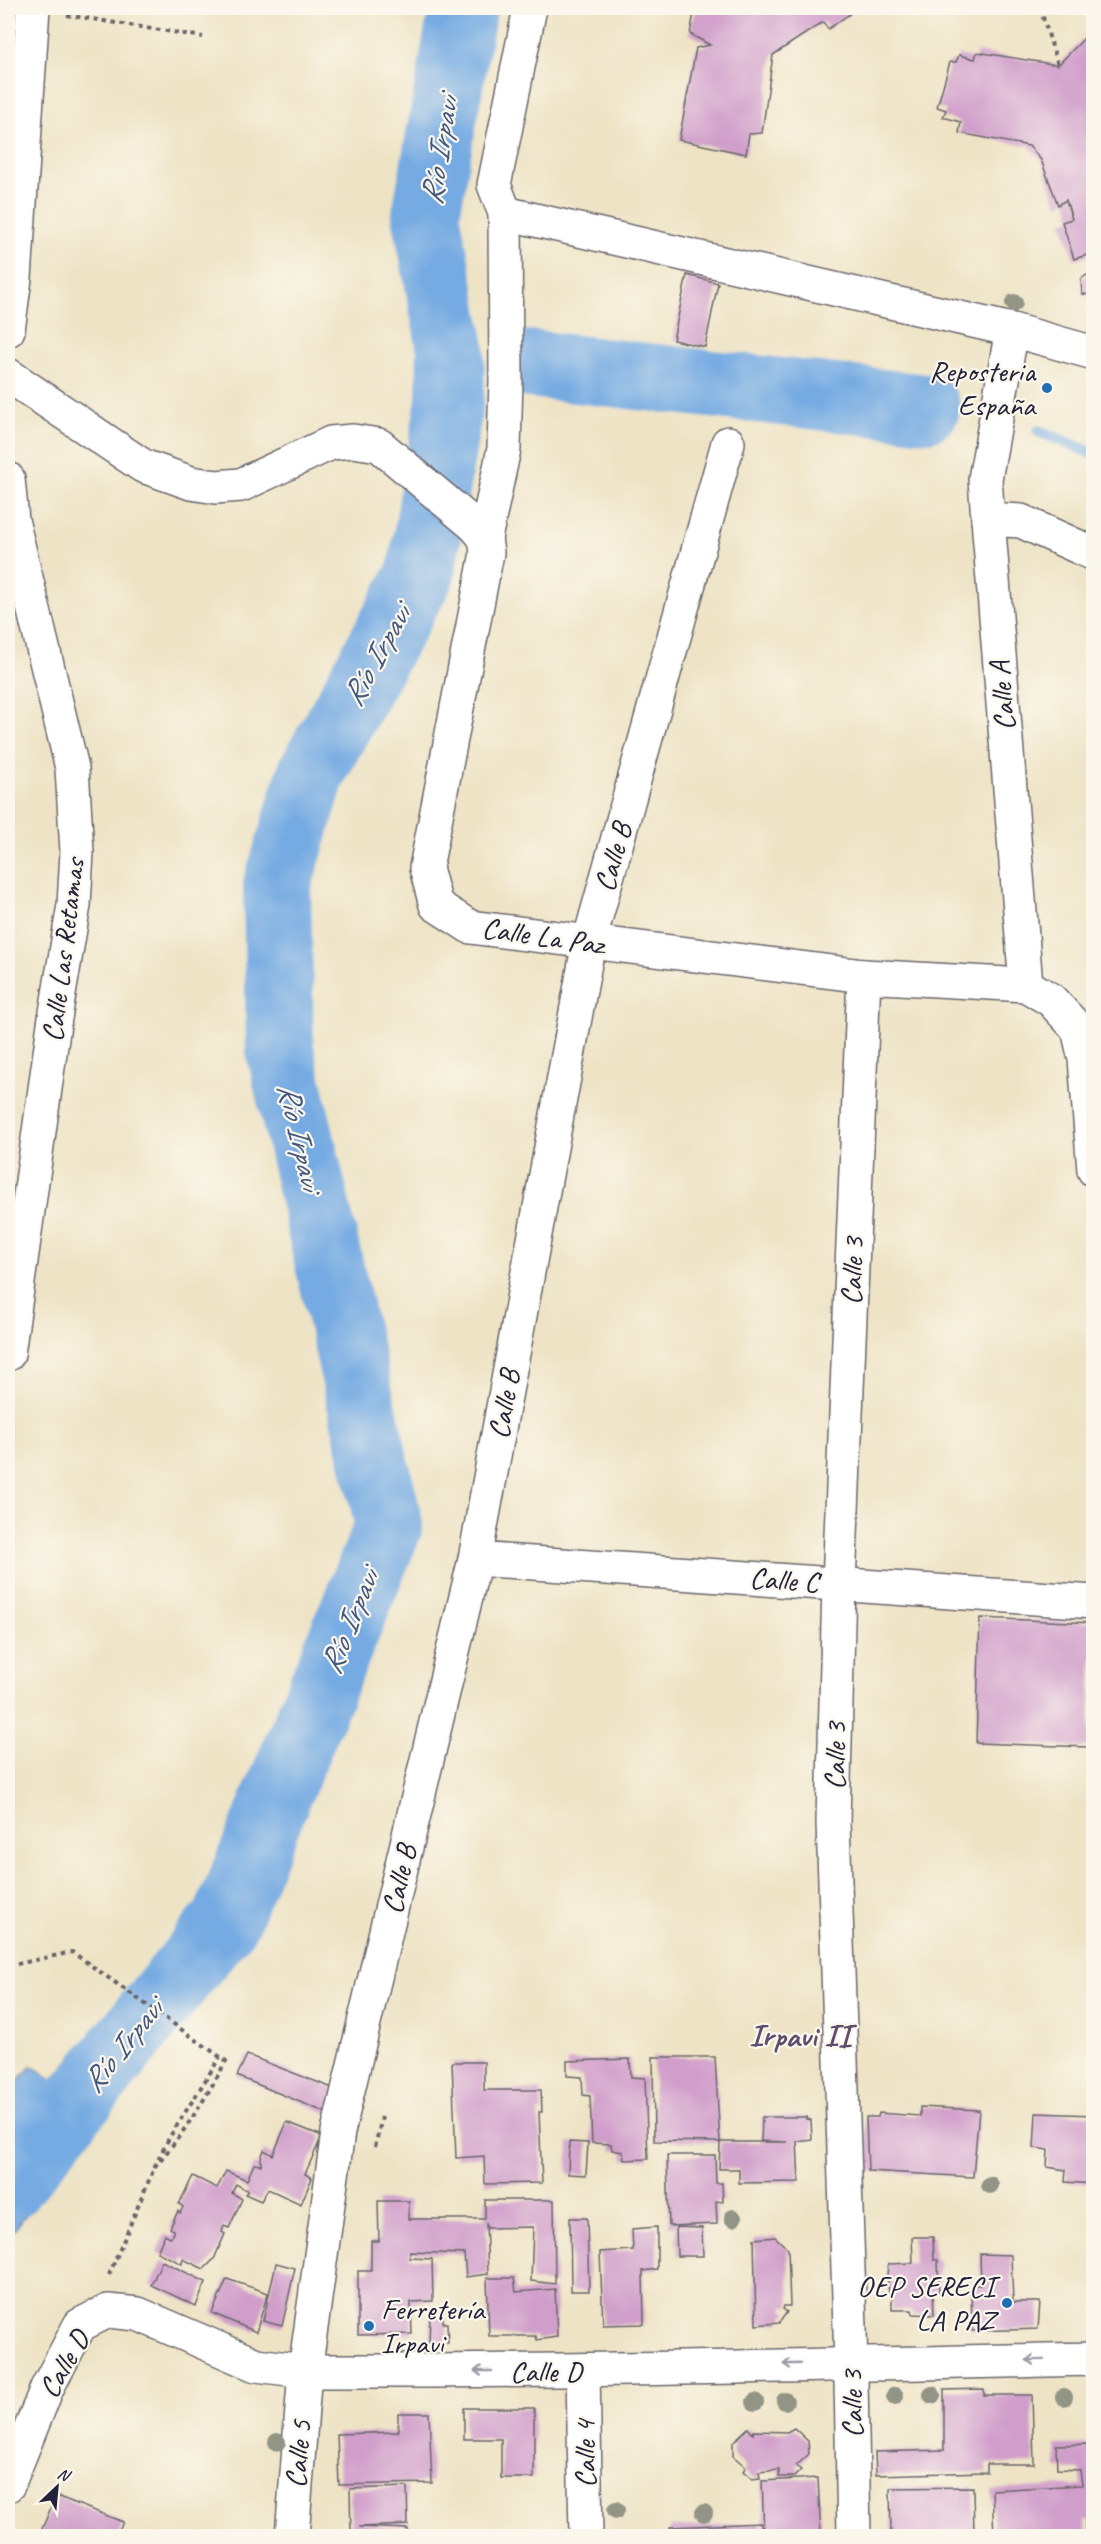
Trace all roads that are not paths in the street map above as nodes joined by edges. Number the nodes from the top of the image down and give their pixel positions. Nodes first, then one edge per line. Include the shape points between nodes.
1 (33, 8) edge
2 (530, 8) edge
3 (505, 213) junction
4 (11, 273) edge
5 (8, 330) edge
6 (1012, 330) junction
7 (1094, 353) edge
8 (8, 375) edge
9 (728, 443) dead end
10 (8, 479) edge
11 (988, 519) junction
12 (475, 528) junction
13 (1094, 554) edge
14 (589, 942) junction
15 (864, 976) junction
16 (1026, 985) junction
17 (1089, 1059) edge
18 (1094, 1170) edge
19 (8, 1354) edge
20 (475, 1559) junction
21 (838, 1584) junction
22 (1094, 1602) edge
23 (1094, 2359) edge
24 (851, 2363) junction
25 (305, 2371) junction
26 (583, 2371) junction
27 (8, 2484) edge
28 (292, 2536) edge
29 (586, 2536) edge
30 (854, 2536) edge

1 - 4 street
2 - 3 street via 494,185
3 - 6 street
3 - 12 street, Calle La Paz via 504,449
4 - 5 street
6 - 7 street
6 - 11 street, Calle A via 985,479
8 - 12 street via 143,465 191,483 216,487 241,484 330,443 380,445
9 - 14 street, Calle B
10 - 19 street, Calle Las Retamas via 12,520 72,768 77,852 74,905
11 - 13 street via 1021,521
11 - 16 street, Calle A
12 - 14 street, Calle La Paz via 487,553 426,868 436,905 470,927
14 - 15 street, Calle La Paz
14 - 20 street, Calle B
15 - 16 street, Calle La Paz
15 - 21 street, Calle 3
16 - 17 street via 1051,1000 1078,1029
17 - 18 street
20 - 21 street, Calle C
20 - 25 street, Calle B via 338,2132
21 - 22 street, Calle C
21 - 24 street, Calle 3 via 833,1822
23 -> 24 street, Calle D
24 -> 26 street, Calle D
24 - 30 street, Calle 3
26 -> 25 street, Calle D
25 - 27 street, Calle D via 256,2365 138,2314 108,2311 80,2325 46,2388
25 - 28 street, Calle 5
26 - 29 street, Calle 4

